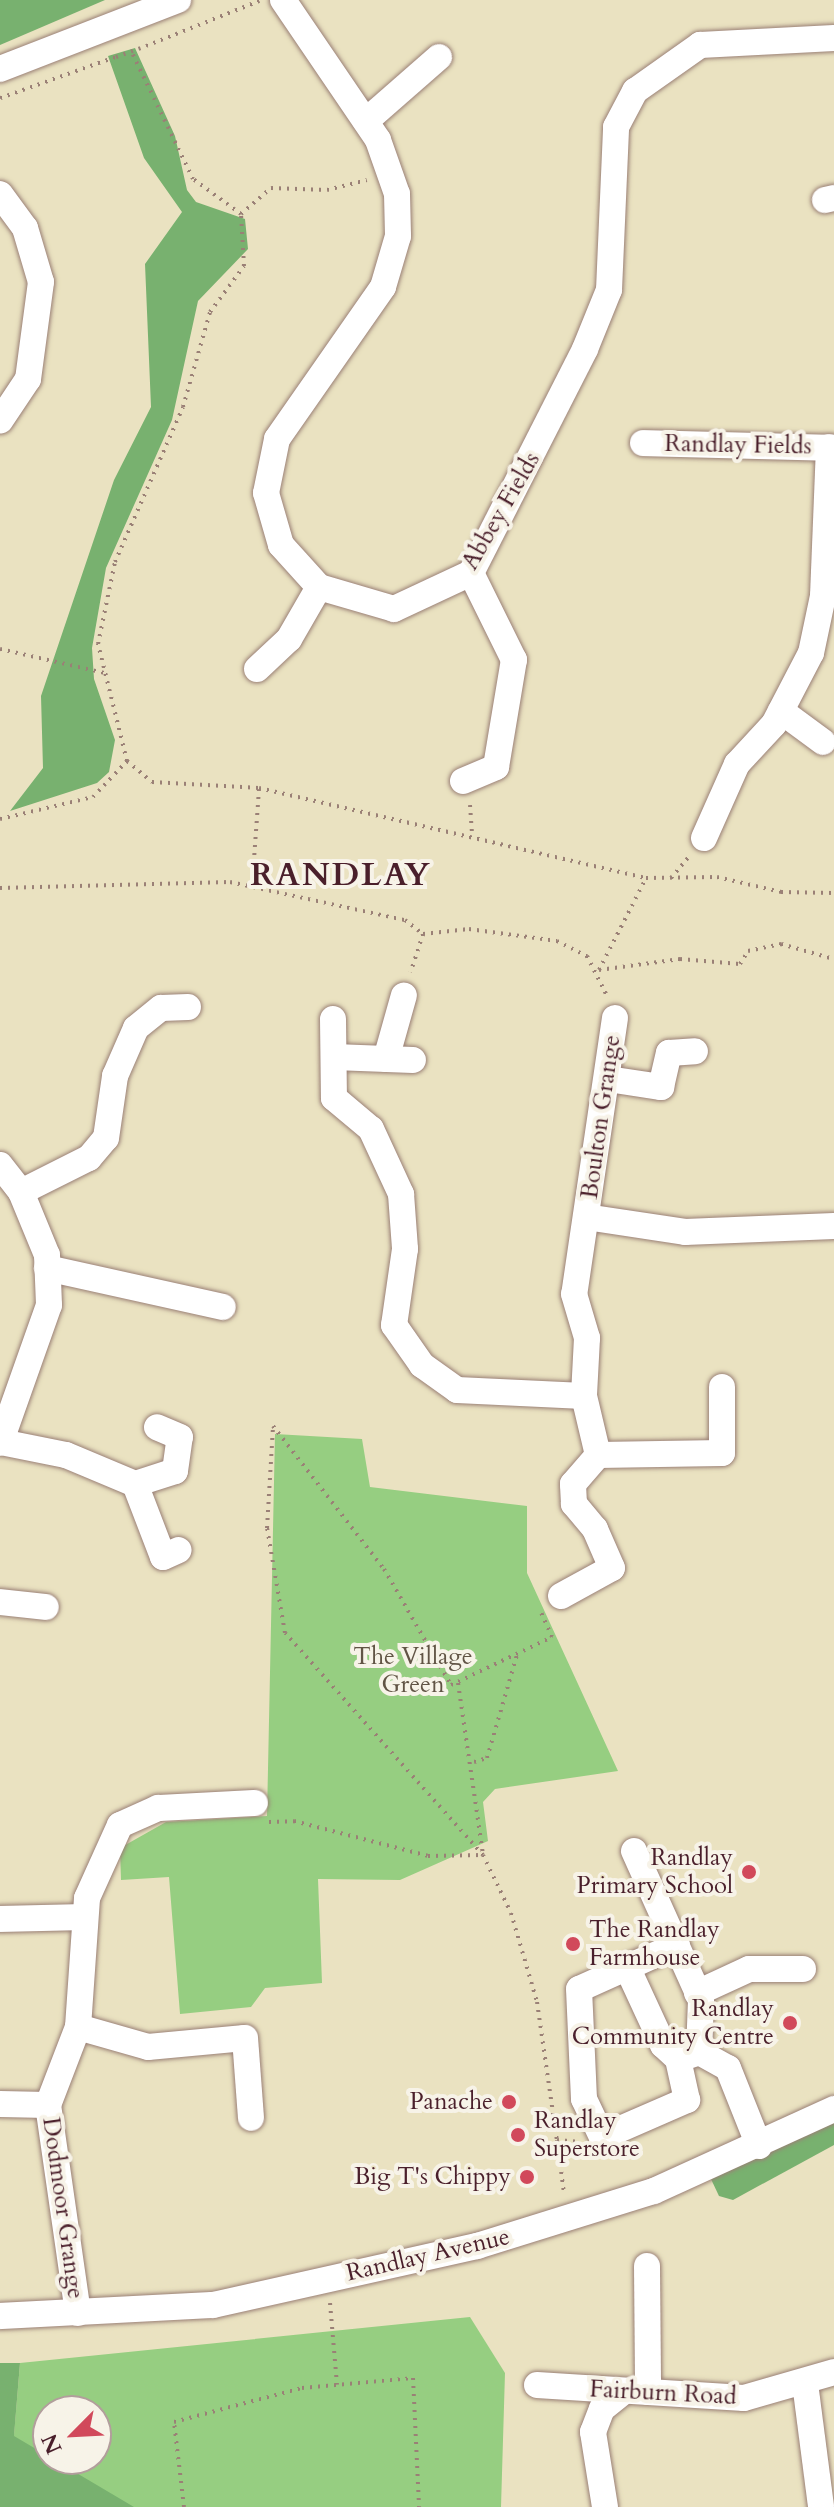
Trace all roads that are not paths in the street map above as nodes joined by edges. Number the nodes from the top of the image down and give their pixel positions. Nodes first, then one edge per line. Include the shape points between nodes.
1 (178, 0) edge
2 (283, 0) edge
3 (834, 38) edge
4 (439, 57) dead end
5 (0, 69) edge
6 (366, 121) junction
7 (0, 194) edge
8 (0, 421) edge
9 (643, 443) dead end
10 (832, 448) edge
11 (471, 573) junction
12 (319, 587) junction
13 (257, 669) dead end
14 (781, 711) junction
15 (823, 742) dead end
16 (465, 780) road end
17 (704, 838) dead end
18 (404, 995) road end
19 (188, 1007) dead end
20 (615, 1018) road end
21 (333, 1019) dead end
22 (695, 1051) dead end
23 (334, 1057) junction
24 (386, 1059) junction
25 (413, 1060) dead end
26 (608, 1079) junction
27 (0, 1165) edge
28 (21, 1192) junction
29 (586, 1217) junction
30 (834, 1226) edge
31 (47, 1268) junction
32 (223, 1307) dead end
33 (722, 1387) dead end
34 (584, 1396) junction
35 (157, 1427) dead end
36 (0, 1442) edge
37 (598, 1455) junction
38 (135, 1484) junction
39 (179, 1550) dead end
40 (561, 1596) road end
41 (0, 1602) edge
42 (46, 1607) dead end
43 (255, 1803) road end
44 (634, 1851) dead end
45 (83, 1917) junction
46 (0, 1919) edge
47 (677, 1945) junction
48 (627, 1967) junction
49 (803, 1969) dead end
50 (697, 1993) junction
51 (78, 2027) junction
52 (688, 2056) junction
53 (0, 2104) edge
54 (48, 2105) junction
55 (834, 2109) edge
56 (251, 2118) dead end
57 (759, 2146) junction
58 (647, 2266) dead end
59 (78, 2313) junction
60 (0, 2316) edge
61 (834, 2372) edge
62 (805, 2383) junction
63 (537, 2385) dead end
64 (636, 2392) junction
65 (605, 2507) edge
66 (821, 2507) edge

1 - 5 street
2 - 6 street
3 - 11 street, Abbey Fields via 700,45 635,91 616,127 609,290
4 - 6 street
6 - 12 street via 393,175 398,236 383,287 277,439 266,493 281,545
7 - 8 street via 25,228 41,282 28,379
9 - 10 street, Randlay Fields
10 - 14 street via 823,596 811,653
11 - 12 street, Abbey Fields via 394,609
11 - 16 street via 514,660 496,767
12 - 13 street via 289,639
14 - 15 street
14 - 17 street via 737,764
18 - 24 street
19 - 28 street via 161,1008 136,1028 115,1076 106,1138 89,1158
20 - 26 street, Boulton Grange
21 - 23 street
22 - 26 street via 669,1053 661,1087
23 - 24 street
23 - 34 street via 334,1098 371,1129 401,1194 405,1249 394,1325 422,1365 457,1390
24 - 25 street
26 - 29 street, Boulton Grange
27 - 28 street
28 - 31 street
29 - 30 street, Boulton Grange via 685,1232
29 - 34 street, Boulton Grange via 574,1294 587,1338
31 - 32 street
31 - 36 street via 49,1305
33 - 37 street via 722,1453
34 - 37 street, Boulton Grange
35 - 38 street via 180,1437 175,1471
36 - 38 street via 66,1455
37 - 40 street via 573,1484 574,1504 612,1568
38 - 39 street via 163,1557
41 - 42 street
43 - 45 street, Dodmoor Grange via 158,1808 120,1825
44 - 47 street via 642,1893
45 - 46 street
45 - 51 street, Dodmoor Grange
47 - 48 street
47 - 50 street
48 - 52 street via 663,2045
48 - 52 street via 579,1989 584,2099 602,2137 687,2100
49 - 50 street via 749,1969
50 - 52 street via 705,2017
51 - 54 street, Dodmoor Grange
51 - 56 street via 148,2047 245,2038
52 - 57 street via 728,2068
53 - 54 street
54 - 59 street, Dodmoor Grange
55 - 57 street, Randlay Avenue
57 - 59 street, Randlay Avenue via 558,2222 327,2279 213,2305
58 - 64 street
59 - 60 street, Randlay Avenue
61 - 62 street, Fairburn Road
62 - 64 street, Fairburn Road via 744,2398
62 - 66 street
63 - 64 street, Fairburn Road
64 - 65 street via 602,2409 593,2432

